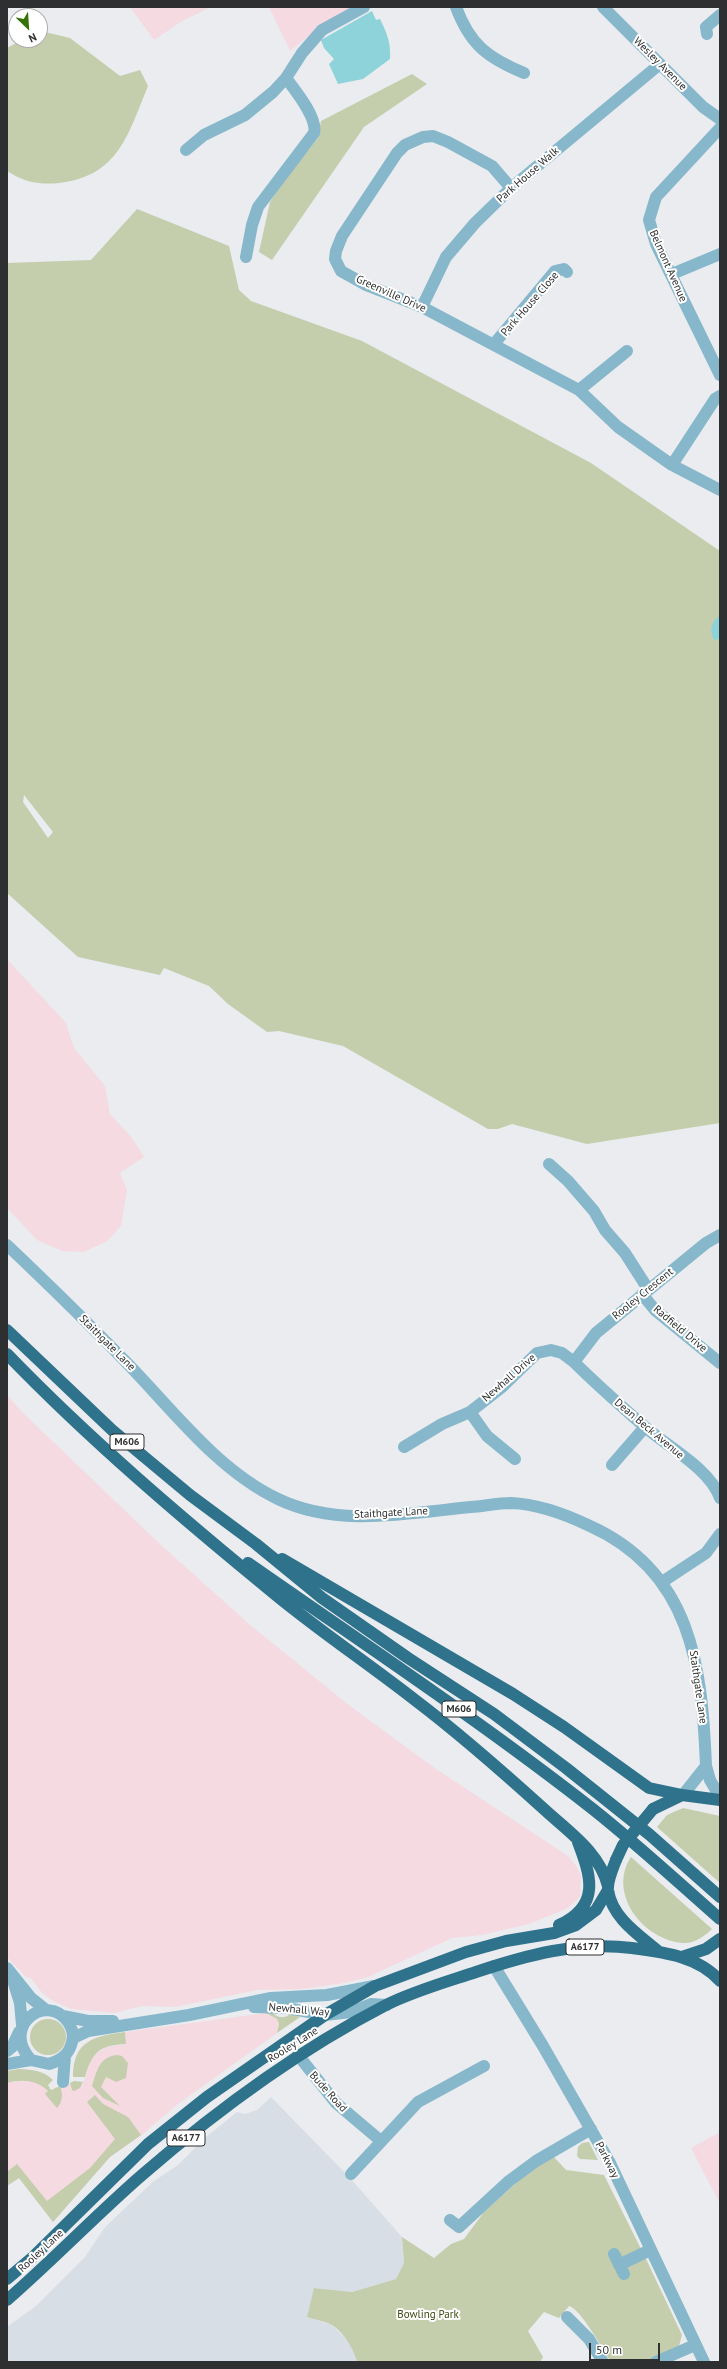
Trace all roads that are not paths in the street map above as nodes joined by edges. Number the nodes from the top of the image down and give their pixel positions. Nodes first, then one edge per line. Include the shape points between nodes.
1 (364, 7) edge
2 (456, 7) edge
3 (603, 7) edge
4 (720, 15) edge
5 (707, 34) dead end
6 (660, 64) junction
7 (524, 73) dead end
8 (286, 78) junction
9 (720, 119) edge
10 (720, 128) edge
11 (186, 150) dead end
12 (511, 188) junction
13 (720, 254) edge
14 (246, 257) dead end
15 (567, 272) dead end
16 (672, 274) junction
17 (422, 307) junction
18 (494, 344) junction
19 (627, 351) dead end
20 (720, 375) edge
21 (579, 390) junction
22 (720, 396) edge
23 (672, 464) junction
24 (720, 490) edge
25 (549, 1164) dead end
26 (720, 1235) edge
27 (7, 1245) edge
28 (645, 1292) junction
29 (7, 1330) edge
30 (7, 1354) edge
31 (574, 1362) junction
32 (720, 1362) edge
33 (470, 1412) junction
34 (645, 1427) junction
35 (404, 1447) dead end
36 (515, 1459) dead end
37 (612, 1465) dead end
38 (720, 1498) edge
39 (183, 1517) junction
40 (720, 1534) edge
41 (256, 1544) junction
42 (662, 1582) junction
43 (706, 1766) junction
44 (683, 1795) junction
45 (720, 1799) edge
46 (577, 1840) junction
47 (608, 1888) junction
48 (720, 1897) edge
49 (720, 1919) edge
50 (527, 1937) junction
51 (718, 1941) edge
52 (659, 1952) junction
53 (682, 1957) junction
54 (494, 1966) junction
55 (9, 1970) edge
56 (720, 1981) edge
57 (375, 1986) junction
58 (387, 2005) junction
59 (235, 2006) junction
60 (46, 2010) junction
61 (325, 2015) junction
62 (63, 2016) junction
63 (170, 2017) junction
64 (21, 2027) junction
65 (73, 2038) junction
66 (7, 2051) edge
67 (298, 2055) junction
68 (65, 2056) junction
69 (31, 2060) junction
70 (7, 2064) edge
71 (49, 2064) junction
72 (484, 2066) dead end
73 (591, 2129) junction
74 (381, 2141) junction
75 (351, 2174) dead end
76 (450, 2220) dead end
77 (650, 2250) junction
78 (619, 2264) dead end
79 (7, 2279) edge
80 (7, 2300) edge
81 (567, 2316) dead end
82 (695, 2344) junction
83 (603, 2362) edge
84 (656, 2362) edge
85 (704, 2362) edge

1 - 8 street via 322,30 302,52
2 - 7 street via 461,23 474,42 498,63
3 - 6 street, Wesley Avenue
4 - 5 street via 706,27
6 - 9 street, Wesley Avenue via 703,107
6 - 12 street, Park House Walk
8 - 11 street via 245,115 204,135
8 - 14 street via 311,115 316,128 258,207
10 - 16 street, Belmont Avenue via 656,197 653,204 650,227
12 - 17 street, Park House Walk via 446,257
12 - 17 street, Greenville Drive via 492,166 433,136 414,140 398,152 342,236 335,259 341,271
13 - 16 street
15 - 18 street, Park House Close via 564,269 555,271
16 - 20 street, Belmont Avenue
17 - 18 street, Greenville Drive
18 - 21 street, Greenville Drive
19 - 21 street
21 - 23 street, Greenville Drive via 623,431
22 - 23 street
23 - 24 street, Greenville Drive
25 - 28 street, Radfield Drive via 594,1211 605,1230 625,1252
26 - 28 street, Rooley Crescent via 706,1243
27 - 42 street, Staithgate Lane via 125,1360 211,1450 247,1481 274,1497 317,1512 343,1515 378,1516 511,1503 560,1512 603,1531 640,1558
28 - 31 street, Rooley Crescent via 596,1333
28 - 32 street, Radfield Drive via 655,1310
29 - 41 highway, M606 via 112,1430 190,1495
30 - 39 highway, M606 via 42,1391
31 - 33 street, Newhall Drive via 562,1353 552,1350 537,1353 502,1387
31 - 34 street, Dean Beck Avenue
33 - 35 street, Newhall Drive via 442,1424
33 - 36 street via 487,1436
34 - 37 street
34 - 38 street, Dean Beck Avenue via 708,1477 717,1488
39 - 46 highway, M606 via 277,1596 459,1735
39 - 49 highway, M606 via 509,1745 596,1812
40 - 42 street via 706,1553
41 - 44 highway, M606 via 320,1579 513,1694 649,1788
41 - 48 highway, M606 via 322,1598 494,1714 566,1768 650,1835
42 - 43 street, Staithgate Lane via 681,1614 693,1646 701,1695
43 - 44 street
43 - 45 street, Staithgate Lane
44 - 45 highway
44 - 47 highway, A6177, bridge via 653,1810 623,1845
46 - 47 highway, M606 via 595,1857 604,1872
46 - 50 highway, M606 via 589,1873 590,1890 586,1902 571,1919
47 - 50 highway, Rooley Lane / A6177 via 604,1900 594,1912 576,1925 560,1931
47 - 52 highway, A6177 via 619,1916
50 - 57 highway, Rooley Lane / A6177 via 488,1944
51 - 53 highway via 706,1949
52 - 53 highway, A6177
52 - 54 highway, Rooley Lane / A6177 via 620,1947 574,1946
53 - 56 highway, A6177 via 710,1971
54 - 58 highway, Rooley Lane / A6177
54 - 73 street, Parkway
55 - 60 street, Newhall Way via 31,1998
55 - 64 street via 20,2003
57 - 59 street, Newhall Way via 327,1995 271,1998
57 - 61 highway, Rooley Lane / A6177
58 - 61 street, Newhall Way via 372,2004 350,2012
58 - 67 highway, Rooley Lane / A6177
59 - 61 street, Newhall Way via 286,2008
59 - 63 street, Newhall Way
60 - 62 street, Newhall Way
60 - 64 street via 31,2015
61 - 79 highway, Rooley Lane / A6177 via 207,2097 148,2144 33,2257
62 - 63 street, Newhall Way via 107,2021
62 - 65 street via 72,2028
63 - 65 street, Newhall Way via 88,2031
64 - 66 street via 12,2047
64 - 69 street via 19,2042 23,2052
65 - 68 street
67 - 74 street, Bude Road via 336,2103
67 - 80 highway, Rooley Lane / A6177 via 243,2092 159,2161
68 - 71 street
68 - 71 street via 63,2082
69 - 70 street
69 - 71 street
72 - 74 street via 418,2102
73 - 76 street via 509,2181 459,2227
73 - 77 street, Parkway via 610,2163
74 - 75 street
77 - 78 street
77 - 82 street, Parkway
81 - 83 street via 589,2339
82 - 84 street
82 - 85 street, Parkway

